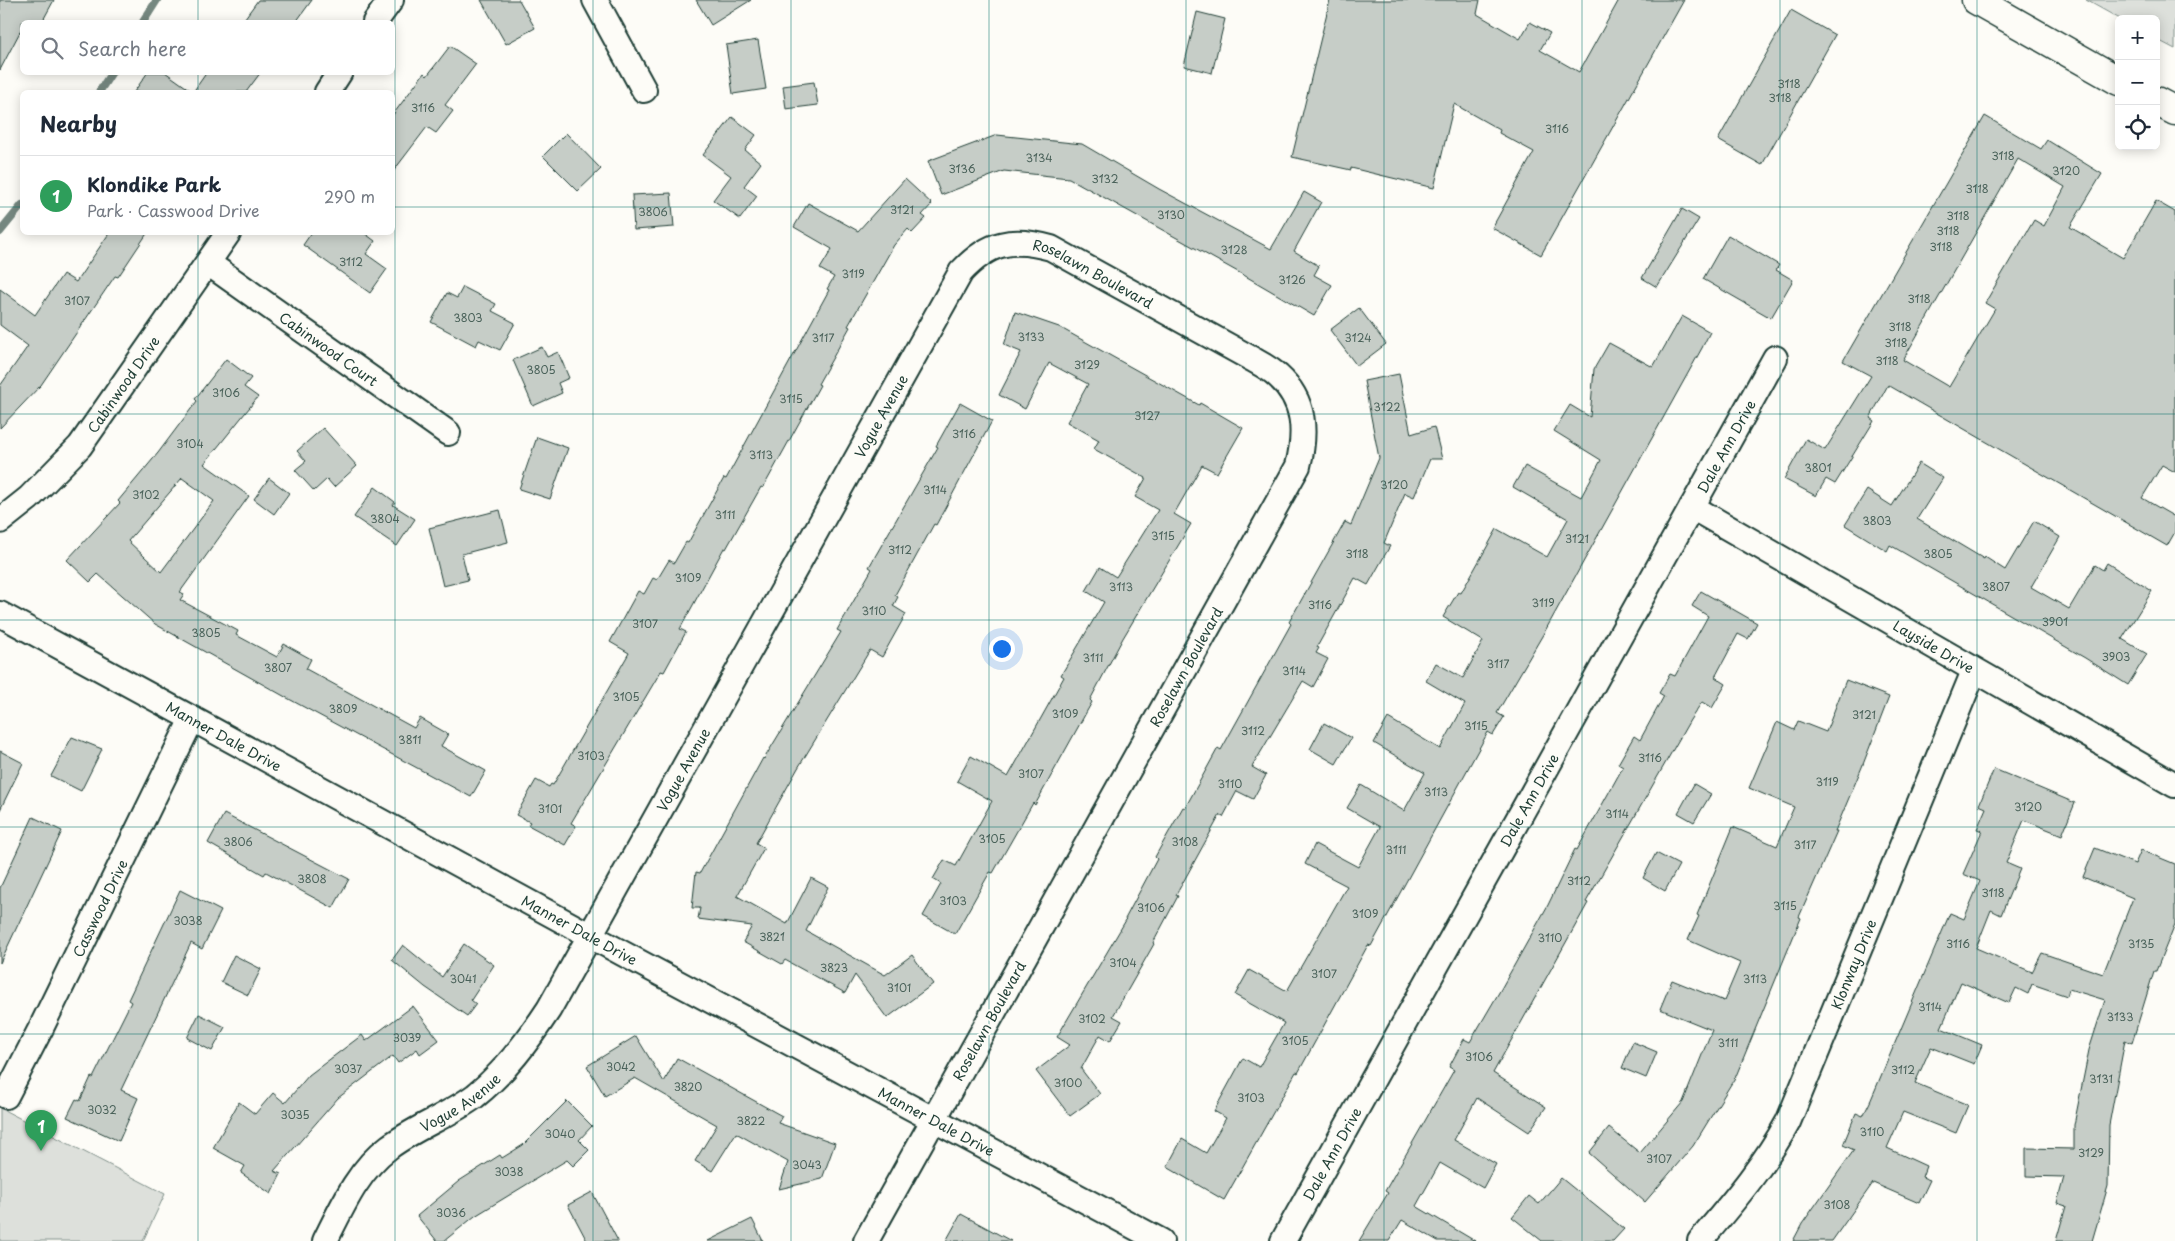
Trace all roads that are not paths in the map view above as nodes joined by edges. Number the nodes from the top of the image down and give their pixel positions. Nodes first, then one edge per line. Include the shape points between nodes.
1 (391, 0) edge
2 (595, 0) edge
3 (1976, 0) edge
4 (376, 20) edge
5 (338, 75) edge
6 (2115, 78) edge
7 (328, 90) edge
8 (644, 90) dead end
9 (2160, 103) edge
10 (2175, 111) edge
11 (227, 235) edge
12 (985, 250) joint
13 (208, 263) junction
14 (1775, 358) dead end
15 (448, 433) dead end
16 (1692, 507) junction
17 (0, 521) edge
18 (0, 614) edge
19 (1974, 670) junction
20 (192, 719) junction
21 (2175, 785) edge
22 (590, 934) junction
23 (6, 1096) dead end
24 (935, 1119) junction
25 (326, 1241) edge
26 (866, 1241) edge
27 (1161, 1241) edge
28 (1283, 1241) edge
29 (1700, 1241) edge

1 - 4 street
2 - 8 street
3 - 6 main road
5 - 7 street
9 - 10 main road
11 - 13 street, Cabinwood Drive
12 - 22 street, Vogue Avenue via 960,272
12 - 24 street, Roselawn Boulevard via 1012,242 1052,248 1252,359 1278,375 1289,388 1303,419 1304,443 1298,466
13 - 15 street, Cabinwood Court
13 - 17 street, Cabinwood Drive via 80,446 29,498
14 - 16 street, Dale Ann Drive
16 - 19 street, Layside Drive
16 - 28 street, Dale Ann Drive
18 - 20 street, Manner Dale Drive
19 - 21 street, Layside Drive
19 - 29 street, Klonway Drive via 1788,1122 1757,1172
20 - 22 street, Manner Dale Drive
20 - 23 street, Casswood Drive
22 - 24 street, Manner Dale Drive
22 - 25 street, Vogue Avenue via 526,1044 474,1097 389,1147 371,1164 359,1178
24 - 26 street, Roselawn Boulevard
24 - 27 street, Manner Dale Drive

